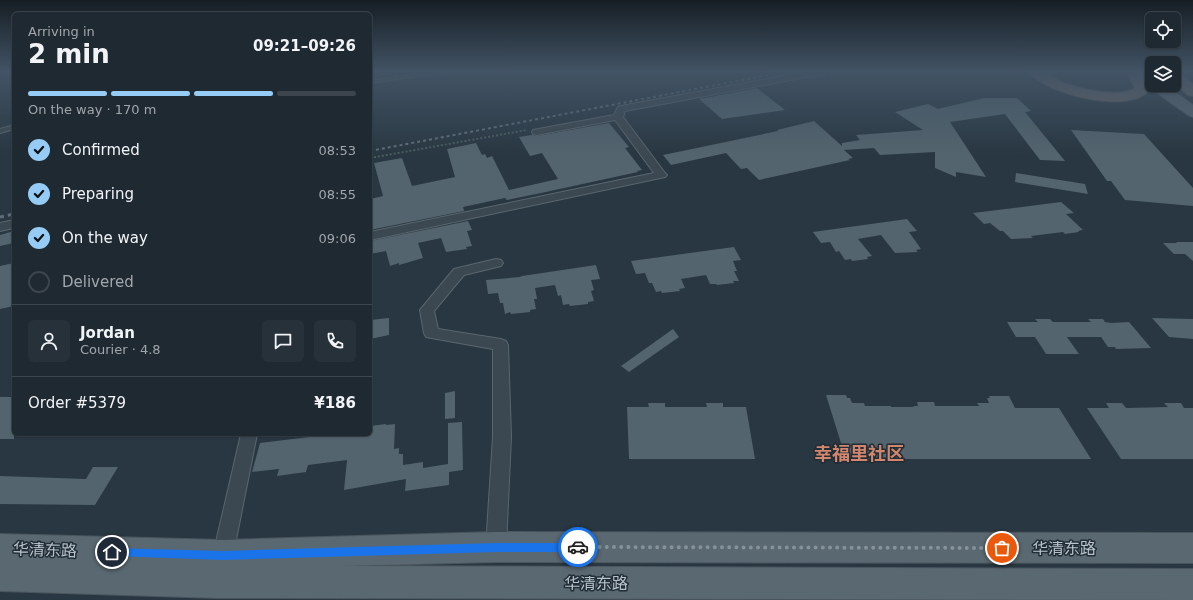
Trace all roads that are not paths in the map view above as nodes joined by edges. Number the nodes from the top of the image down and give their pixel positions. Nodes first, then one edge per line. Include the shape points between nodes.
1 (674, 99) edge
2 (1175, 99) edge
3 (1193, 112) edge
4 (618, 117) junction
5 (12, 128) edge
6 (0, 131) edge
7 (537, 132) road end
8 (12, 224) edge
9 (0, 227) edge
10 (372, 236) edge
11 (496, 263) dead end
12 (249, 436) edge
13 (496, 547) junction
14 (1193, 548) edge
15 (0, 549) edge
16 (223, 555) junction
17 (0, 575) edge
18 (1193, 585) edge

1 - 4 street via 621,109
2 - 3 main road
4 - 7 street
4 - 10 street via 661,175
5 - 6 lane
8 - 9 street
11 - 13 street via 459,272 427,310 431,332 501,345 502,437
12 - 16 street
13 - 14 main road, 华清东路
13 - 16 main road, 华清东路
15 - 16 main road, 华清东路
17 - 18 main road, 华清东路 via 224,582

